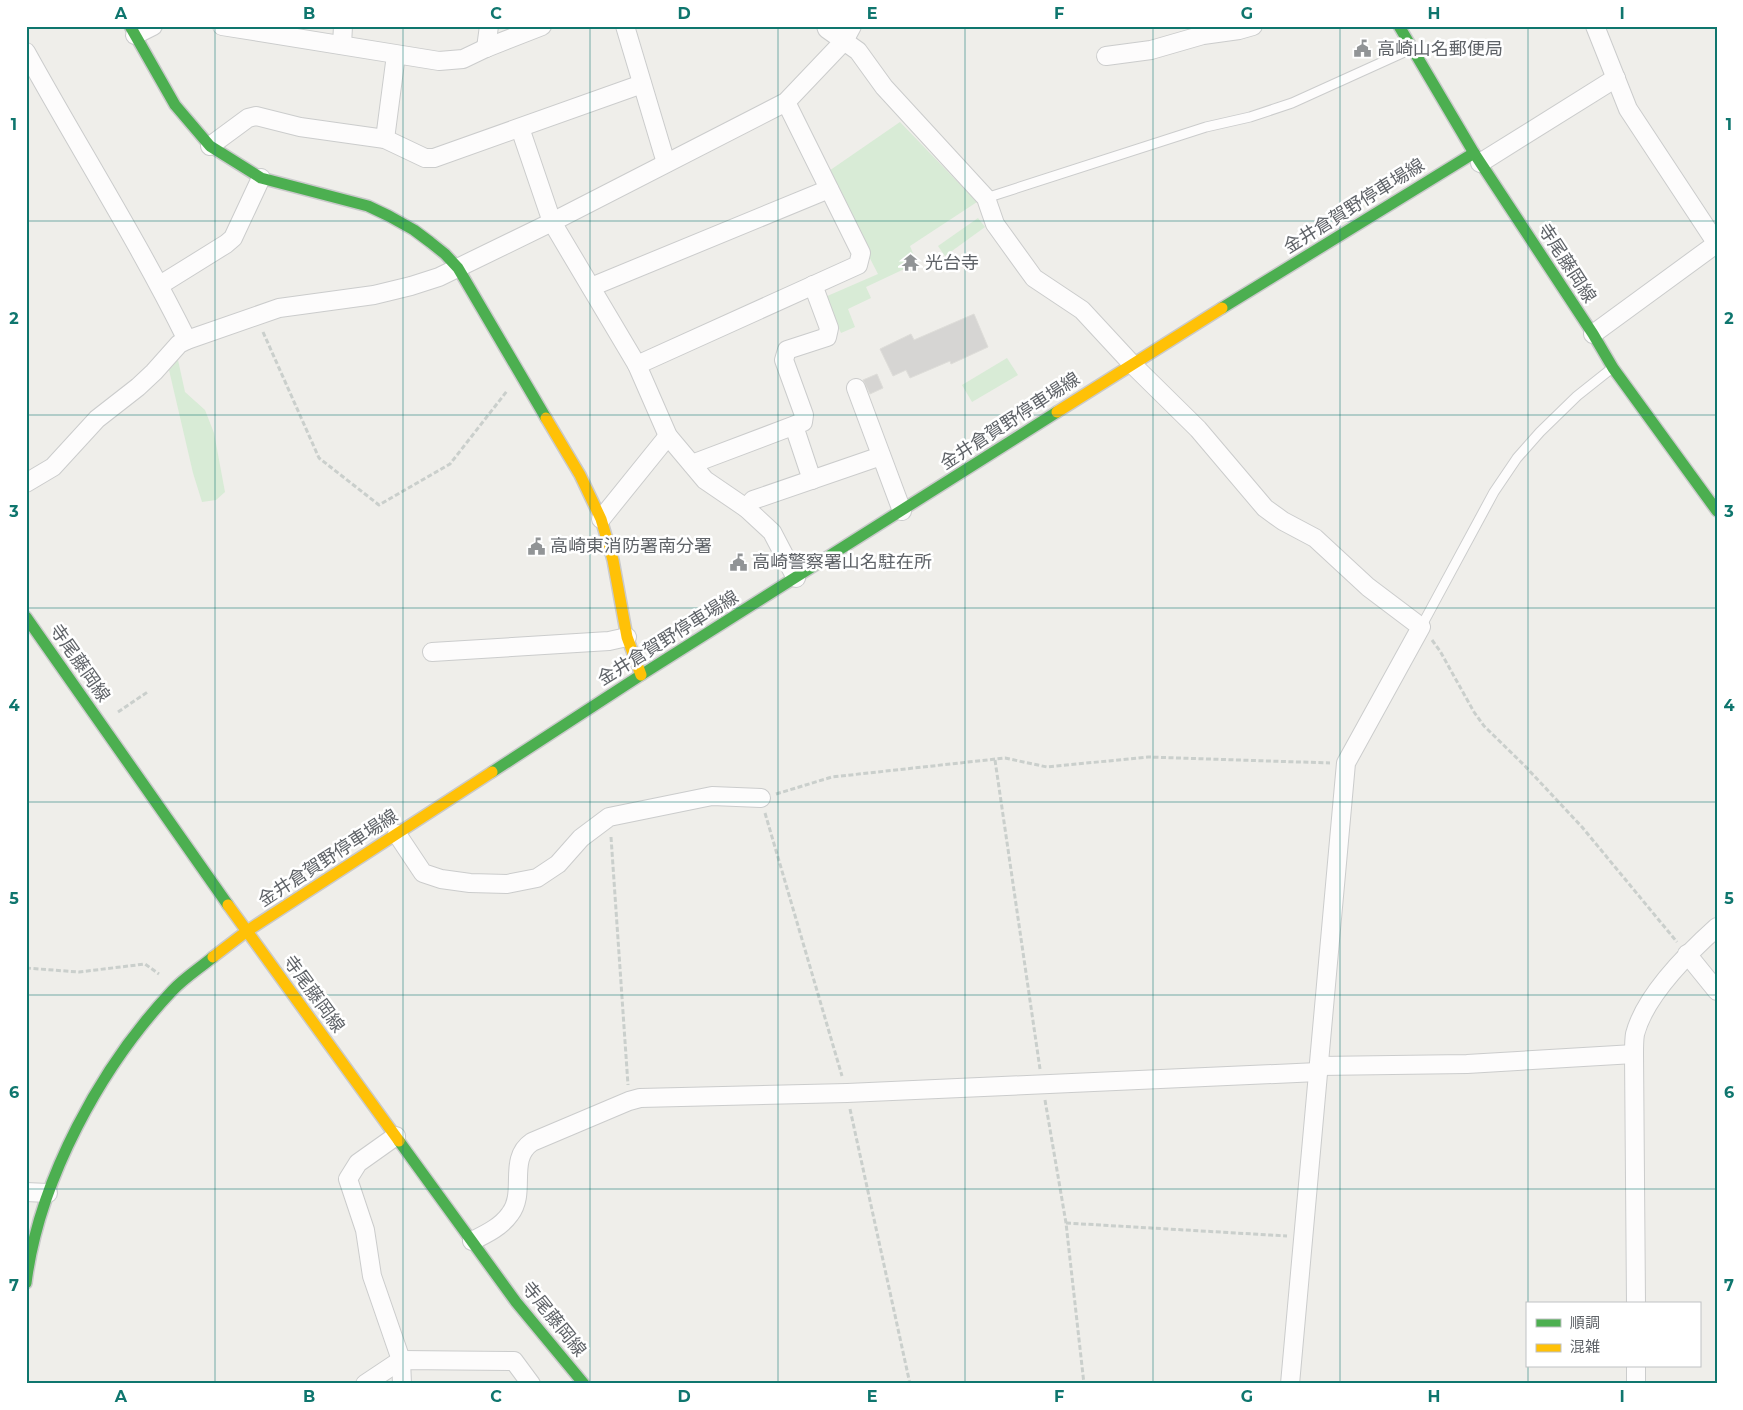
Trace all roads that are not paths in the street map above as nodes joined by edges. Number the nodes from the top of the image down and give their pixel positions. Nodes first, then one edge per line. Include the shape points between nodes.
1 (153, 26) edge
2 (222, 26) edge
3 (343, 26) edge
4 (489, 26) edge
5 (542, 26) edge
6 (625, 26) edge
7 (826, 26) edge
8 (1253, 26) edge
9 (1398, 26) edge
10 (1595, 26) edge
11 (133, 30) edge
12 (848, 34) edge
13 (342, 45) junction
14 (486, 48) junction
15 (1412, 48) junction
16 (26, 52) edge
17 (396, 55) junction
18 (1106, 56) dead end
19 (1616, 78) junction
20 (642, 84) junction
21 (786, 102) junction
22 (520, 128) junction
23 (385, 139) junction
24 (210, 146) junction
25 (1477, 158) junction
26 (666, 163) junction
27 (261, 178) junction
28 (829, 189) junction
29 (986, 198) junction
30 (1711, 220) edge
31 (552, 222) junction
32 (1716, 244) edge
33 (458, 268) junction
34 (160, 285) junction
35 (813, 285) junction
36 (591, 287) junction
37 (1593, 334) junction
38 (187, 340) junction
39 (1132, 364) junction
40 (637, 365) junction
41 (1613, 368) junction
42 (856, 388) dead end
43 (794, 426) junction
44 (668, 436) junction
45 (881, 456) junction
46 (692, 464) junction
47 (812, 480) junction
48 (26, 483) edge
49 (746, 508) junction
50 (1717, 511) edge
51 (902, 512) junction
52 (601, 519) junction
53 (796, 578) junction
54 (26, 617) edge
55 (1422, 627) junction
56 (627, 637) junction
57 (432, 652) dead end
58 (641, 675) junction
59 (761, 798) road end
60 (397, 834) junction
61 (1717, 927) edge
62 (247, 931) junction
63 (1688, 954) junction
64 (1717, 991) edge
65 (1634, 1054) junction
66 (1318, 1069) junction
67 (396, 1136) junction
68 (26, 1192) edge
69 (48, 1193) junction
70 (472, 1241) junction
71 (26, 1283) edge
72 (1636, 1302) edge
73 (401, 1360) junction
74 (1636, 1368) edge
75 (365, 1384) edge
76 (402, 1384) edge
77 (532, 1384) edge
78 (584, 1384) edge
79 (1290, 1384) edge
80 (1636, 1384) edge

1 - 11 street
2 - 13 street
3 - 13 street
4 - 14 street
5 - 14 street
6 - 20 street
7 - 12 street
8 - 18 street via 1203,35 1151,50
9 - 15 main road, 寺尾藤岡線
10 - 19 street
11 - 24 main road via 175,105
12 - 21 street
12 - 29 street via 884,87
13 - 17 street
14 - 17 street via 463,59 439,61
15 - 25 main road, 寺尾藤岡線
15 - 29 lane via 1292,103 1206,127
16 - 34 street
17 - 23 street
19 - 25 street
19 - 30 street via 1628,109
20 - 22 street
20 - 26 street
21 - 26 street
21 - 28 street
22 - 23 street via 434,158 426,158
22 - 31 street
23 - 24 street via 300,127 256,116 248,118
24 - 27 main road
25 - 37 main road, 寺尾藤岡線
25 - 39 main road, 金井倉賀野停車場線
26 - 31 street
27 - 33 main road via 368,206 414,230
27 - 34 street via 233,238
28 - 35 street via 861,253 858,265
28 - 36 street
29 - 39 street via 994,224 1034,278 1082,310
30 - 32 street
31 - 33 street
31 - 36 street
32 - 37 street
33 - 38 street via 439,277 383,293 279,308
33 - 52 main road via 580,475
34 - 38 street
35 - 40 street
35 - 43 street via 829,328 827,337 787,350 784,360 804,415 804,422
36 - 40 street
37 - 41 main road, 寺尾藤岡線
38 - 48 street via 97,420 53,467
39 - 51 main road, 金井倉賀野停車場線
39 - 55 street via 1198,430 1265,508 1315,538 1368,587
40 - 44 street
41 - 50 main road, 寺尾藤岡線 via 1705,489
41 - 55 lane via 1576,396 1517,458 1494,492
42 - 45 street
43 - 46 street
43 - 47 street
44 - 46 street
44 - 52 street
45 - 47 street
45 - 51 street
46 - 49 street via 705,480
47 - 49 street via 753,500
49 - 53 street via 772,532
51 - 53 main road, 金井倉賀野停車場線
52 - 56 main road via 613,560
53 - 58 main road, 金井倉賀野停車場線
54 - 62 main road, 寺尾藤岡線
55 - 66 street via 1346,763
56 - 57 street via 608,641
56 - 58 main road
58 - 60 main road, 金井倉賀野停車場線
59 - 60 street via 712,796 609,817 581,838 558,864 537,878 507,884 470,883 423,873
60 - 62 main road, 金井倉賀野停車場線
61 - 63 street
62 - 67 main road, 寺尾藤岡線
62 - 69 main road, 金井倉賀野停車場線 via 173,990 143,1024 96,1091
63 - 64 street
63 - 65 street via 1646,1009 1635,1035
65 - 66 street
65 - 72 street
66 - 70 street via 629,1100 524,1148 519,1156 516,1203 510,1214 496,1228
66 - 79 street
67 - 70 main road, 寺尾藤岡線
67 - 73 street via 358,1163 348,1180 365,1230 372,1276
68 - 69 street
69 - 71 main road, 金井倉賀野停車場線
70 - 78 main road, 寺尾藤岡線 via 516,1302
73 - 75 street
73 - 76 street
73 - 77 street via 514,1361
74 - 80 street

